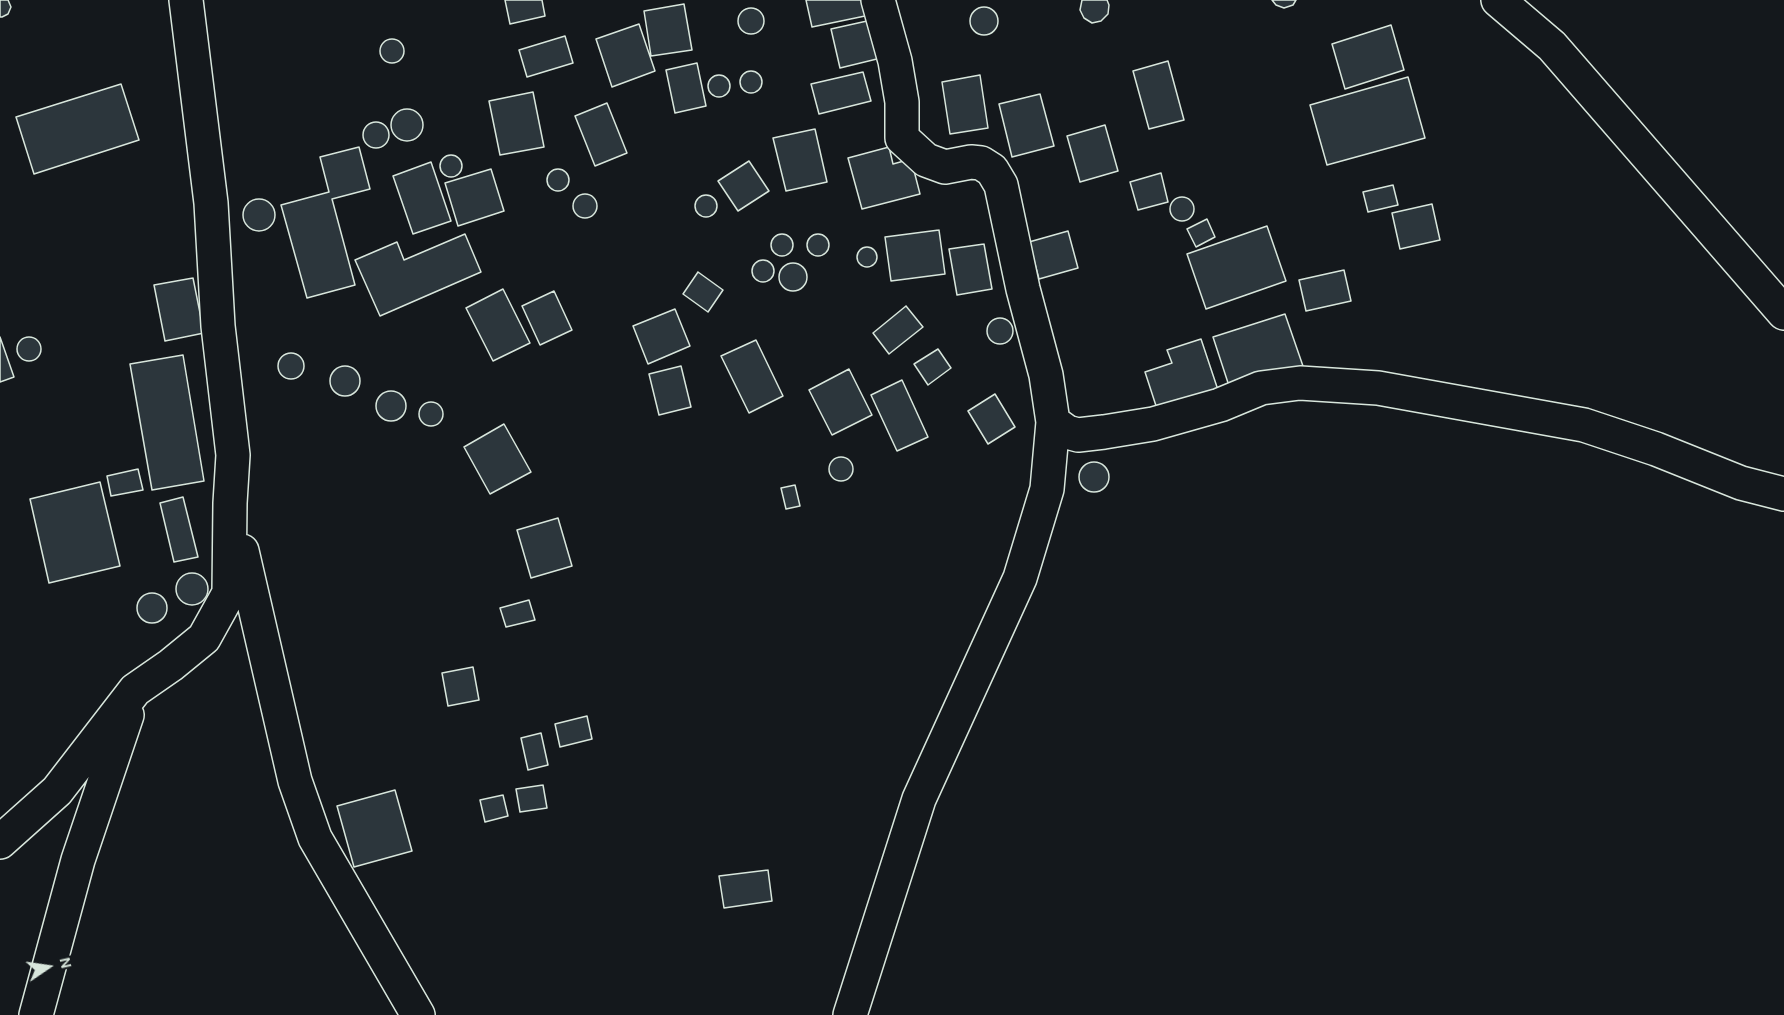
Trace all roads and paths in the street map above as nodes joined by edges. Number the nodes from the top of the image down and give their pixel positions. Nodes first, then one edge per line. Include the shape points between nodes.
1 (186, 0) edge
2 (878, 0) edge
3 (1498, 0) edge
4 (1784, 313) edge
5 (1053, 422) junction
6 (1784, 494) edge
7 (230, 503) junction
8 (135, 690) junction
9 (0, 842) edge
10 (36, 1015) edge
11 (418, 1015) edge
12 (850, 1015) edge

1 - 7 street via 211,203 218,326 234,455
2 - 5 street via 895,61 902,102 902,138 926,160 945,167 981,163 992,170 1001,185 1046,375
3 - 4 street via 1552,46
5 - 6 street via 1078,435 1164,421 1261,388 1300,383 1378,388 1584,425 1740,483
5 - 12 street via 1047,489 1020,578 919,799
7 - 8 street via 229,593 204,638
7 - 11 street via 295,781 315,838
8 - 9 street via 57,791
8 - 10 street via 78,860

